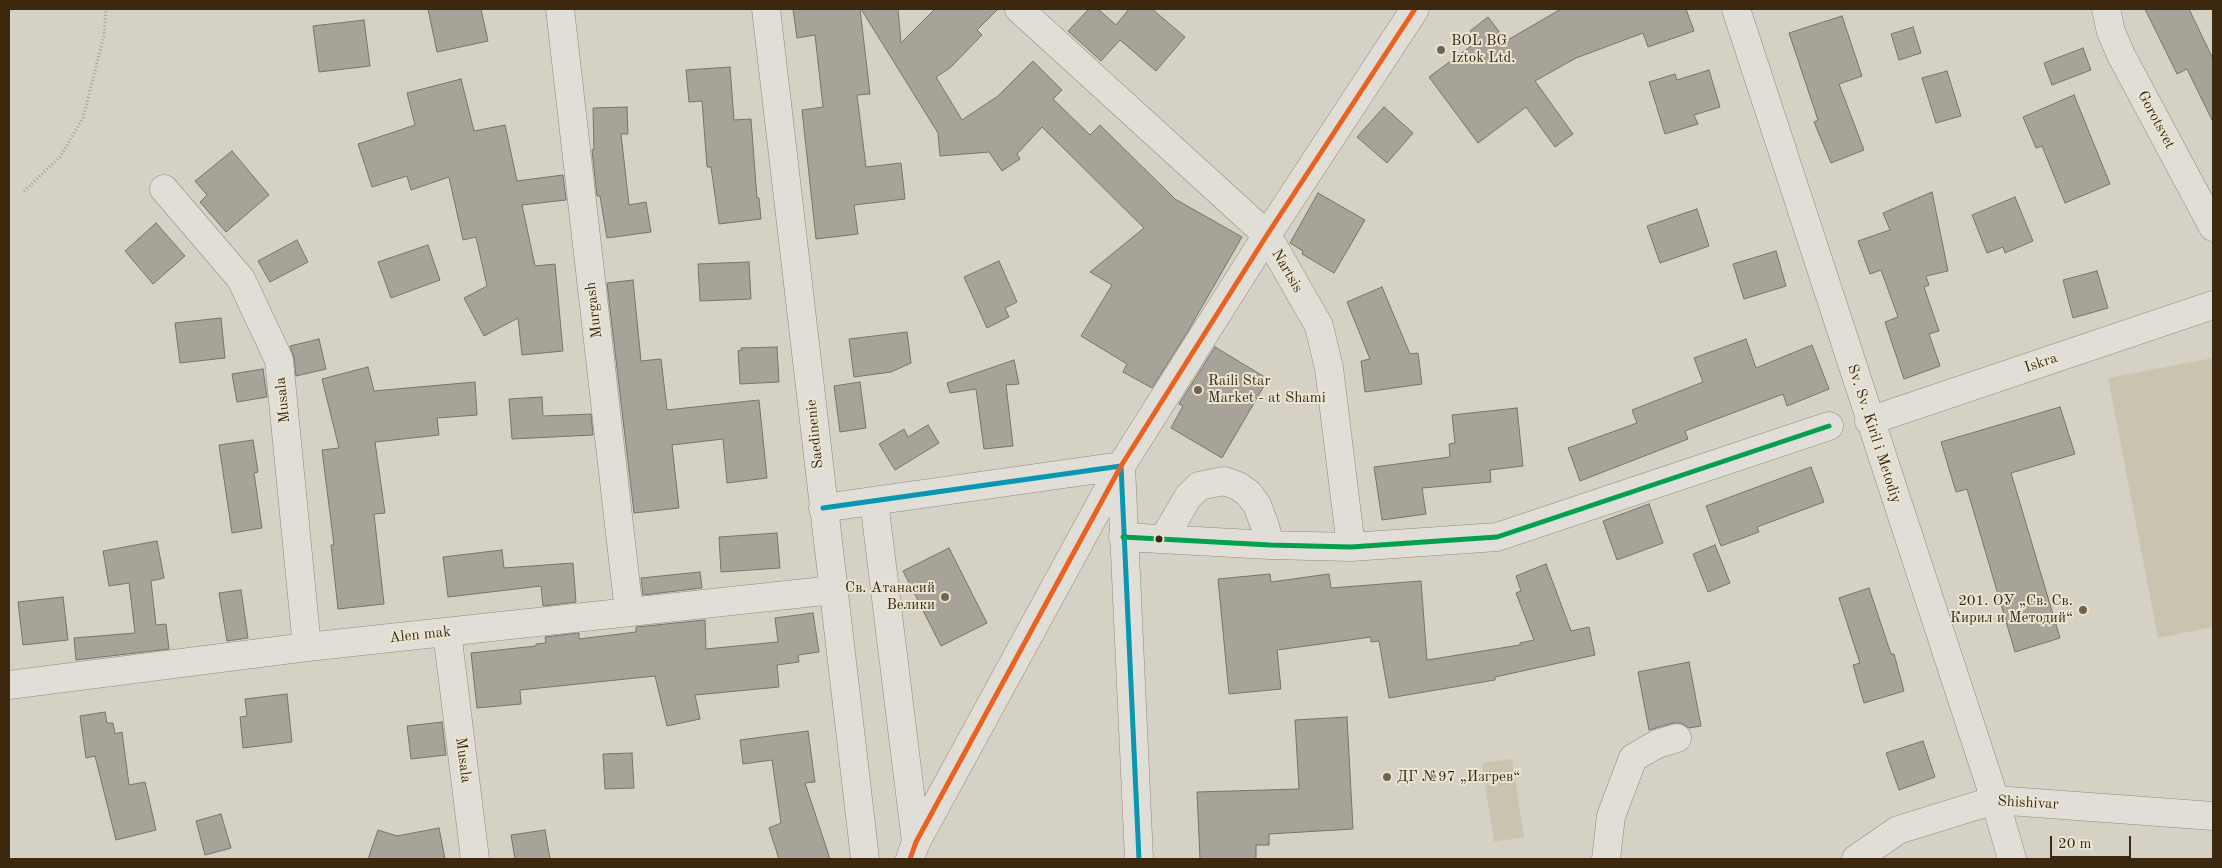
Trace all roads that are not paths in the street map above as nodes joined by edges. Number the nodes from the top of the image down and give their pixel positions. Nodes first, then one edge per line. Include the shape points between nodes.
1 (560, 9) edge
2 (766, 9) edge
3 (1019, 9) edge
4 (1436, 9) edge
5 (1736, 9) edge
6 (2106, 9) edge
7 (1412, 14) edge
8 (164, 189) dead end
9 (2213, 227) edge
10 (1266, 235) junction
11 (2213, 305) edge
12 (1869, 421) junction
13 (1829, 426) dead end
14 (1121, 466) junction
15 (874, 500) junction
16 (823, 508) junction
17 (1123, 537) junction
18 (1164, 538) junction
19 (1270, 545) junction
20 (1351, 547) junction
21 (833, 590) junction
22 (629, 612) junction
23 (447, 632) junction
24 (308, 647) junction
25 (9, 685) edge
26 (1676, 738) dead end
27 (1995, 800) junction
28 (2213, 816) edge
29 (913, 851) edge
30 (475, 859) edge
31 (865, 859) edge
32 (1138, 859) edge
33 (1606, 859) edge
34 (1856, 859) edge
35 (2012, 859) edge

1 - 22 street, Murgash
2 - 16 street, Saedinenie
3 - 10 street, Nartsis
4 - 7 street
5 - 12 street, Sv. Sv. Kiril i Metodiy
6 - 9 street, Gorotsvet via 2121,55
7 - 10 street
8 - 24 street, Musala via 241,279 279,360
10 - 14 street
10 - 20 street, Nartsis via 1319,326 1329,368
11 - 12 street, Iskra
12 - 27 street, Sv. Sv. Kiril i Metodiy
13 - 20 street via 1497,536
14 - 15 street
14 - 17 street
14 - 29 street
15 - 16 street
15 - 29 street
16 - 21 street, Saedinenie
17 - 18 street
17 - 32 street
18 - 19 street
18 - 19 street via 1188,497 1199,486 1224,481 1238,486 1253,499
19 - 20 street
21 - 22 street, Alen mak
21 - 31 street, Saedinenie
22 - 23 street, Alen mak
23 - 24 street, Alen mak
23 - 30 street, Musala
24 - 25 street, Alen mak
26 - 33 street via 1657,744 1633,758 1611,816
27 - 28 street, Shishivar
27 - 34 street, Shishivar via 1898,830
27 - 35 street, Sv. Sv. Kiril i Metodiy

